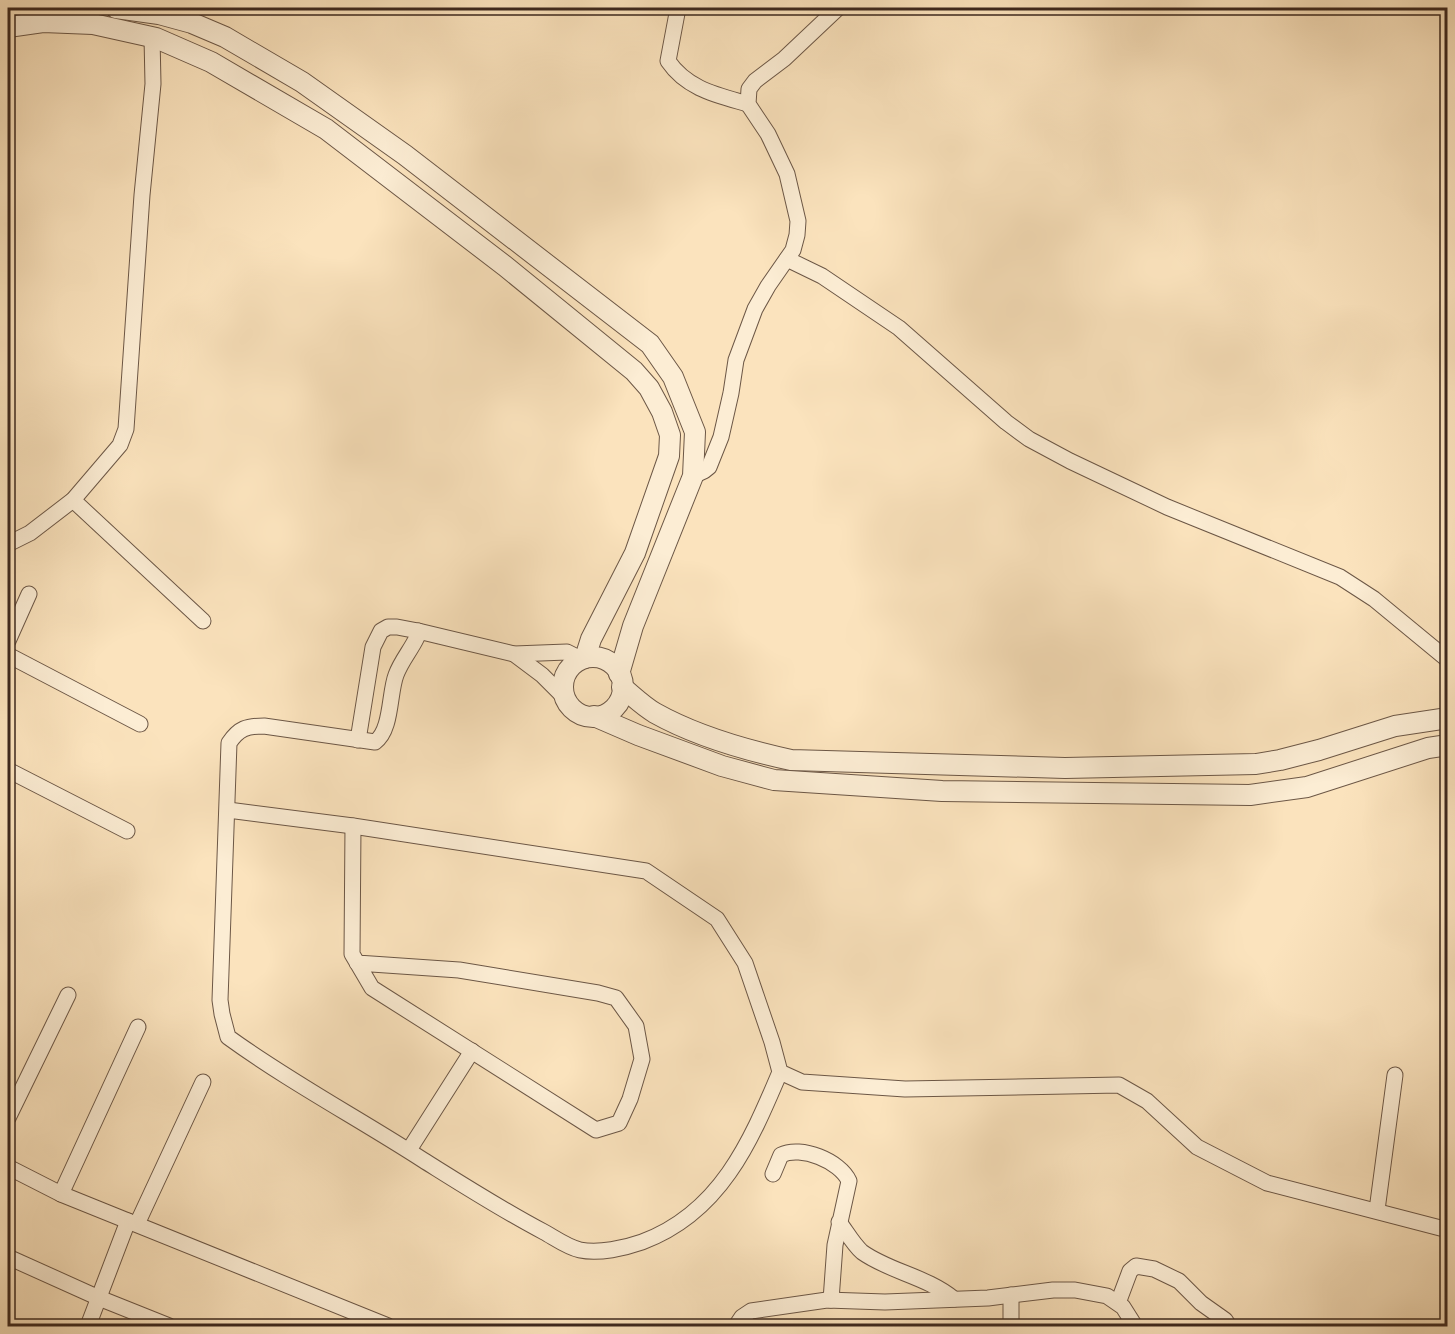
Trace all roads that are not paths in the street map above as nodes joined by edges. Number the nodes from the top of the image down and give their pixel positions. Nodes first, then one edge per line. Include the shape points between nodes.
1 (116, 8) edge
2 (678, 8) edge
3 (838, 8) edge
4 (94, 16) edge
5 (8, 27) edge
6 (152, 37) junction
7 (748, 104) junction
8 (787, 259) junction
9 (693, 476) junction
10 (73, 500) junction
11 (8, 544) edge
12 (29, 594) dead end
13 (203, 621) dead end
14 (418, 631) junction
15 (8, 641) edge
16 (514, 654) junction
17 (8, 655) edge
18 (583, 658) junction
19 (1448, 660) edge
20 (621, 681) junction
21 (565, 698) junction
22 (594, 717) junction
23 (1448, 718) edge
24 (140, 724) dead end
25 (358, 740) junction
26 (1448, 745) edge
27 (8, 771) edge
28 (228, 810) junction
29 (353, 826) junction
30 (127, 831) dead end
31 (357, 963) junction
32 (68, 995) dead end
33 (138, 1027) dead end
34 (472, 1051) junction
35 (780, 1072) junction
36 (1395, 1075) dead end
37 (203, 1082) dead end
38 (8, 1118) edge
39 (409, 1150) junction
40 (8, 1167) edge
41 (773, 1174) dead end
42 (61, 1194) junction
43 (1377, 1210) junction
44 (839, 1222) junction
45 (133, 1223) junction
46 (1448, 1230) edge
47 (8, 1257) edge
48 (1011, 1295) junction
49 (99, 1298) junction
50 (954, 1299) junction
51 (831, 1300) junction
52 (1118, 1303) junction
53 (88, 1326) edge
54 (169, 1326) edge
55 (388, 1326) edge
56 (736, 1326) edge
57 (1011, 1326) edge
58 (1135, 1326) edge
59 (1229, 1326) edge

1 - 9 street via 192,23 225,37 302,82 405,155 650,344 673,377 694,432
2 - 7 street via 668,61 676,73 714,94
3 - 7 street via 755,81 749,89
4 - 5 street
4 - 6 street
6 - 10 street via 153,84 126,429 120,445
6 - 18 street via 211,62 326,129 505,266 634,371 649,388 670,435 669,456 635,553
7 - 8 street via 787,174 798,221 793,250
8 - 9 street via 755,309 736,360 721,437 709,467
8 - 19 street via 822,276 899,328 1029,439 1167,507 1340,577 1374,599
9 - 20 street via 633,626
10 - 11 street via 30,534
10 - 13 street
12 - 15 street
14 - 16 street
14 - 25 street via 396,673 383,732 375,742
14 - 25 street via 388,627 376,637
16 - 18 street via 567,652
16 - 21 street
17 - 24 street
18 - 20 street via 609,662
18 - 21 street via 565,675
20 - 22 street via 619,702
20 - 23 street via 653,712 756,753 791,760 1065,768 1256,764 1319,750 1395,726
21 - 22 street via 577,712
22 - 26 street via 746,774 774,780 942,791 1250,795 1307,787
25 - 28 street via 247,726 229,744
27 - 30 street
28 - 29 street
28 - 39 street via 220,1000 228,1036
29 - 31 street via 352,954
29 - 35 street via 646,871 717,919 745,963
31 - 34 street via 372,988
31 - 34 street via 459,970 616,998 636,1026 642,1059 619,1123 596,1131
32 - 38 street
33 - 42 street
34 - 39 street
35 - 39 street via 736,1166 701,1207 667,1232 624,1249 572,1247 524,1222
35 - 43 street via 802,1082 905,1089 1119,1086 1147,1101 1197,1148 1267,1183
36 - 43 street
37 - 45 street
40 - 42 street
41 - 44 street via 778,1158 786,1152 816,1156 839,1168 849,1181
42 - 45 street
43 - 46 street
44 - 50 street via 859,1250 934,1284
44 - 51 street
45 - 49 street
45 - 55 street
47 - 49 street
48 - 50 street
48 - 52 street via 1075,1290 1107,1296
48 - 57 street
49 - 53 street
49 - 54 street
50 - 51 street
51 - 56 street via 751,1311
52 - 58 street
52 - 59 street via 1130,1271 1136,1266 1154,1269 1179,1281

